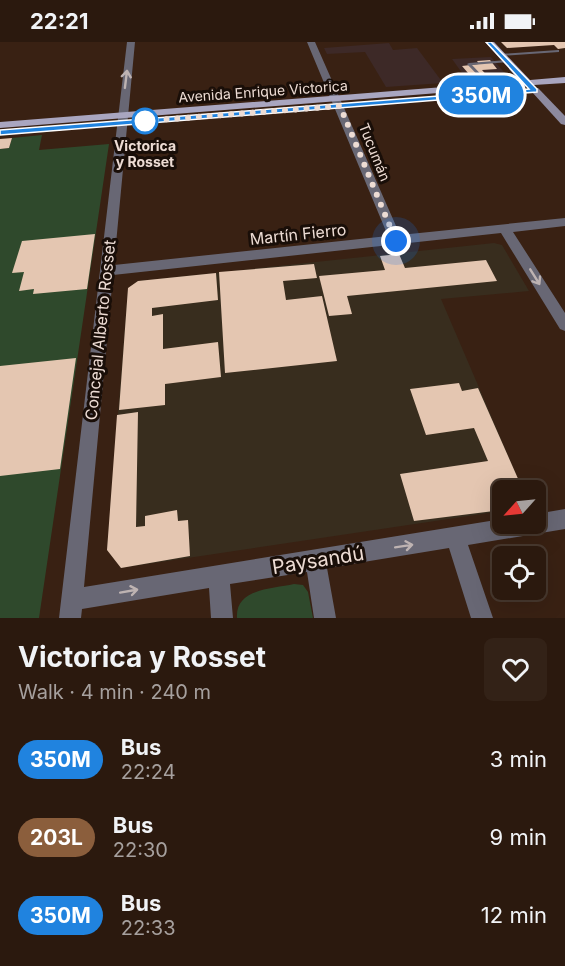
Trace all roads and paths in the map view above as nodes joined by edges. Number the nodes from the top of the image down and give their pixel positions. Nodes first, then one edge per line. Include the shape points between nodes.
1 (131, 42) edge
2 (311, 42) edge
3 (489, 42) edge
4 (558, 51) dead end
5 (504, 58) junction
6 (565, 80) edge
7 (489, 86) junction
8 (531, 87) junction
9 (565, 88) edge
10 (338, 102) junction
11 (122, 119) junction
12 (565, 122) edge
13 (0, 125) edge
14 (0, 132) edge
15 (565, 222) edge
16 (505, 229) junction
17 (396, 241) junction
18 (106, 271) junction
19 (565, 325) edge
20 (565, 519) edge
21 (454, 537) junction
22 (315, 560) junction
23 (219, 576) junction
24 (70, 609) edge
25 (222, 618) edge
26 (325, 618) edge
27 (482, 618) edge

11 -> 1 street, Concejal Alberto Rosset
2 - 10 street, Tucumán
3 - 5 main road
4 - 5 lane
5 - 7 lane via 469,64
5 - 8 main road
6 - 8 main road
7 - 8 main road, Avenida Enrique Victorica
7 - 10 main road, Avenida Enrique Victorica
8 - 9 main road
8 - 10 main road, Avenida Enrique Victorica
8 - 12 street
10 - 11 main road, Avenida Enrique Victorica
10 - 17 street, Tucumán
11 - 13 main road, Avenida Enrique Victorica
11 - 14 main road, Avenida Enrique Victorica
11 - 18 street, Concejal Alberto Rosset
15 - 16 street, Martín Fierro
16 - 17 street, Martín Fierro
16 -> 19 street
17 - 18 street, Martín Fierro
18 - 24 street, Concejal Alberto Rosset
20 - 21 street, Paysandú
22 -> 21 street, Paysandú
21 - 27 street
22 - 23 street, Paysandú
22 - 26 street
24 -> 23 street, Paysandú
23 - 25 street

